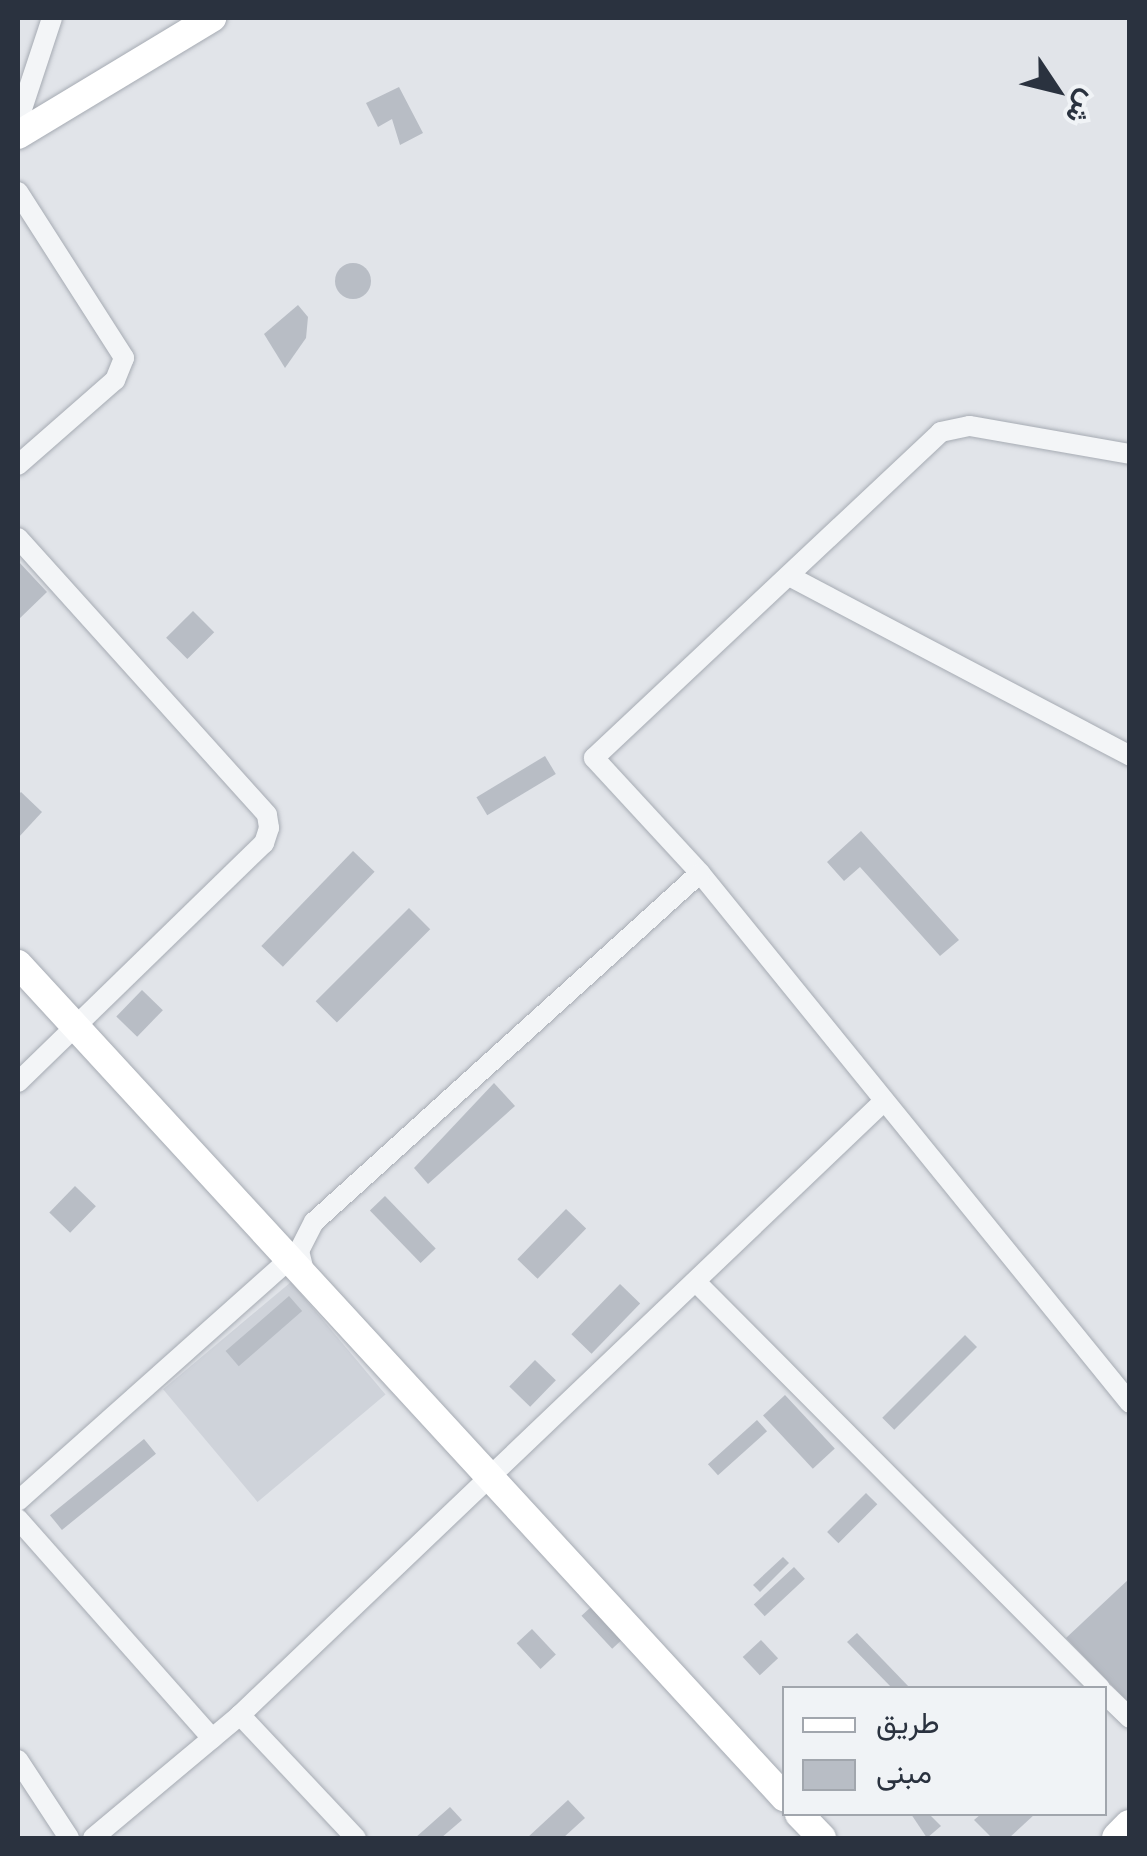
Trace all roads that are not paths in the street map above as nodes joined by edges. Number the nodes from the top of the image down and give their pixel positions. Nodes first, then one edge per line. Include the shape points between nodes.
1 (52, 18) edge
2 (212, 18) edge
3 (18, 121) edge
4 (18, 135) edge
5 (18, 192) edge
6 (1130, 454) edge
7 (18, 464) edge
8 (18, 538) edge
9 (789, 576) junction
10 (1130, 756) edge
11 (700, 874) junction
12 (18, 964) edge
13 (76, 1026) junction
14 (18, 1082) edge
15 (884, 1102) junction
16 (314, 1222) junction
17 (260, 1225) junction
18 (298, 1269) junction
19 (698, 1284) junction
20 (1130, 1403) edge
21 (490, 1478) junction
22 (18, 1501) edge
23 (18, 1519) edge
24 (1097, 1686) edge
25 (1107, 1696) edge
26 (240, 1715) junction
27 (1130, 1718) edge
28 (212, 1738) junction
29 (18, 1760) edge
30 (782, 1795) edge
31 (802, 1816) edge
32 (1130, 1826) edge
33 (69, 1838) edge
34 (94, 1838) edge
35 (356, 1838) edge
36 (822, 1838) edge
37 (1118, 1838) edge

1 - 3 street
2 - 4 street
5 - 7 street via 124,358 115,380
6 - 9 street via 956,426
8 - 13 street via 268,815 264,843
9 - 10 street
9 - 11 street via 594,758
11 - 15 street
11 - 16 street
12 - 13 street
13 - 14 street
13 - 17 street
15 - 19 street
15 - 20 street
16 - 17 street
16 - 18 street
17 - 18 street
18 - 21 street
18 - 22 street
19 - 21 street
19 - 24 street
21 - 26 street
21 - 30 street
23 - 28 street
25 - 27 street
26 - 28 street
26 - 35 street
28 - 34 street
29 - 33 street
31 - 36 street
32 - 37 highway

